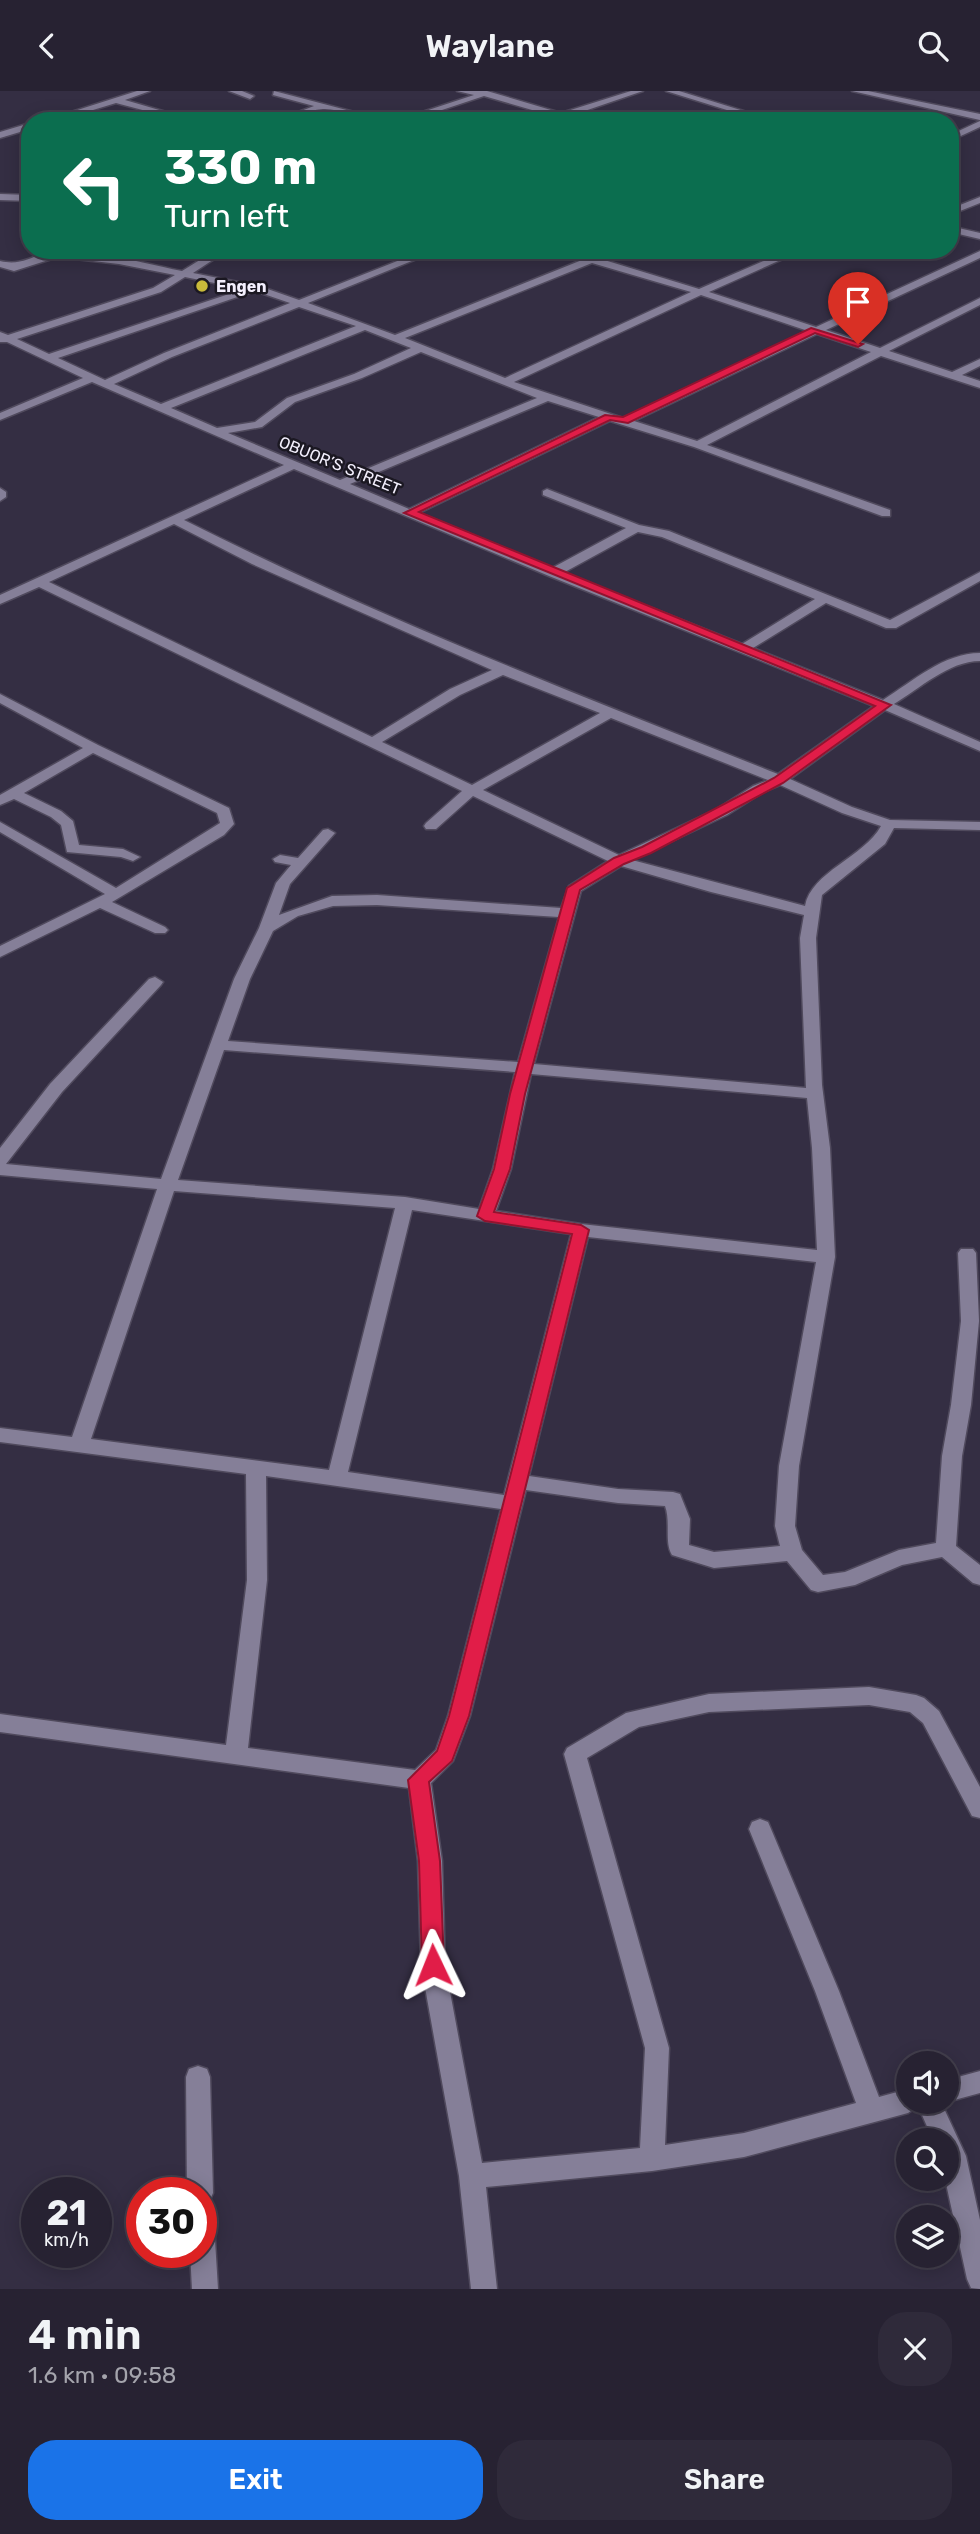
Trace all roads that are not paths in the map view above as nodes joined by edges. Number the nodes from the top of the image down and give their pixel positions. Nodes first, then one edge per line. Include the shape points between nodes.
1 (146, 91) edge
2 (233, 91) edge
3 (461, 91) edge
4 (499, 91) edge
5 (639, 91) edge
6 (670, 91) edge
7 (856, 91) edge
8 (276, 93) dead end
9 (487, 94) junction
10 (250, 96) dead end
11 (115, 100) junction
12 (323, 106) junction
13 (540, 110) junction
14 (76, 112) edge
15 (161, 112) edge
16 (305, 112) edge
17 (345, 112) edge
18 (428, 112) edge
19 (535, 112) edge
20 (547, 112) edge
21 (574, 112) edge
22 (741, 112) edge
23 (956, 112) edge
24 (959, 113) edge
25 (980, 117) edge
26 (980, 124) edge
27 (21, 129) edge
28 (959, 134) edge
29 (0, 135) edge
30 (0, 197) edge
31 (21, 198) edge
32 (980, 201) edge
33 (959, 209) edge
34 (959, 231) edge
35 (980, 236) edge
36 (980, 254) edge
37 (42, 259) edge
38 (91, 259) edge
39 (209, 259) edge
40 (412, 259) edge
41 (588, 259) edge
42 (777, 259) edge
43 (591, 260) junction
44 (0, 264) edge
45 (188, 273) junction
46 (255, 288) junction
47 (700, 292) junction
48 (980, 301) edge
49 (301, 304) junction
50 (365, 326) junction
51 (815, 330) junction
52 (2, 338) edge
53 (396, 338) junction
54 (421, 348) junction
55 (880, 351) junction
56 (48, 358) junction
57 (980, 362) edge
58 (954, 375) junction
59 (92, 378) junction
60 (506, 382) junction
61 (105, 384) junction
62 (980, 385) edge
63 (546, 398) junction
64 (161, 408) junction
65 (0, 417) edge
66 (609, 417) junction
67 (625, 421) junction
68 (214, 431) junction
69 (698, 445) junction
70 (295, 465) junction
71 (341, 484) junction
72 (547, 493) dead end
73 (410, 513) junction
74 (886, 513) dead end
75 (173, 519) junction
76 (636, 528) junction
77 (553, 573) junction
78 (980, 576) edge
79 (41, 583) junction
80 (824, 599) junction
81 (0, 600) edge
82 (743, 649) junction
83 (980, 657) edge
84 (503, 670) junction
85 (0, 698) edge
86 (884, 705) junction
87 (608, 712) junction
88 (370, 743) junction
89 (980, 747) edge
90 (93, 748) junction
91 (778, 781) junction
92 (471, 791) junction
93 (7, 798) edge
94 (889, 824) junction
95 (0, 826) edge
96 (431, 826) dead end
97 (980, 826) edge
98 (328, 833) dead end
99 (133, 857) dead end
100 (280, 859) dead end
101 (619, 861) junction
102 (301, 863) junction
103 (116, 894) junction
104 (99, 901) junction
105 (812, 912) junction
106 (568, 913) junction
107 (267, 928) junction
108 (160, 930) dead end
109 (0, 952) edge
110 (155, 982) dead end
111 (218, 1045) junction
112 (525, 1068) junction
113 (815, 1094) junction
114 (0, 1160) edge
115 (0, 1169) edge
116 (168, 1183) junction
117 (405, 1203) junction
118 (485, 1216) junction
119 (581, 1230) junction
120 (967, 1253) dead end
121 (825, 1257) junction
122 (0, 1435) edge
123 (79, 1445) junction
124 (256, 1468) junction
125 (337, 1478) junction
126 (519, 1482) junction
127 (514, 1504) junction
128 (946, 1549) junction
129 (792, 1553) junction
130 (980, 1577) edge
131 (0, 1723) edge
132 (236, 1757) junction
133 (419, 1780) junction
134 (980, 1809) edge
135 (760, 1829) dead end
136 (198, 2077) dead end
137 (980, 2082) edge
138 (959, 2088) edge
139 (896, 2104) edge
140 (871, 2110) junction
141 (652, 2159) junction
142 (472, 2176) junction
143 (201, 2177) edge
144 (959, 2184) edge
145 (204, 2268) edge
146 (980, 2279) edge
147 (205, 2289) edge
148 (484, 2289) edge

1 - 11 street
2 - 10 street
3 - 9 street
4 - 9 street
5 - 21 street
6 - 22 street
7 - 23 street
8 - 12 street
9 - 13 street
9 - 18 street
11 - 14 street
11 - 15 street
12 - 16 street
12 - 17 street
13 - 19 street
13 - 20 street
24 - 25 street
26 - 28 street
27 - 29 street
30 - 31 street
32 - 33 street
34 - 35 street
36 - 51 street
37 - 44 street via 14,268
38 - 45 street
39 - 45 street
40 - 49 street
41 - 43 street
42 - 47 street
43 - 47 street
43 - 53 street
45 - 46 street
45 - 52 street via 157,290
46 - 49 street
46 - 56 street
47 - 51 street
47 - 60 street
48 - 55 street
49 - 50 street
49 - 61 street
50 - 53 street
50 - 64 street
51 - 55 street
51 - 67 street
52 - 56 street, OBUOR’S STREET
53 - 54 street
54 - 60 street
54 - 68 street via 291,400 258,425
55 - 58 street
55 - 69 street
56 - 59 street, OBUOR’S STREET
57 - 58 street
58 - 62 street
59 - 61 street, OBUOR’S STREET
59 - 65 street
60 - 63 street
61 - 64 street, OBUOR’S STREET
63 - 66 street
63 - 71 street
64 - 68 street, OBUOR’S STREET
66 - 67 street
66 - 73 street
67 - 69 street
68 - 70 street, OBUOR’S STREET
69 - 74 street
70 - 71 street, OBUOR’S STREET
70 - 75 street
71 - 73 street, OBUOR’S STREET
72 - 76 street
73 - 77 street, OBUOR’S STREET
75 - 79 street
75 - 84 street via 256,561
76 - 77 street
76 - 80 street via 666,534
77 - 82 street, OBUOR’S STREET
78 - 80 street via 891,625
79 - 81 street
79 - 88 street
80 - 82 street
82 - 86 street, OBUOR’S STREET
83 - 86 street via 958,660
84 - 87 street
84 - 88 street via 455,692
85 - 90 street
86 - 89 street, OBUOR’S STREET
86 - 91 street
87 - 91 street
87 - 92 street
88 - 92 street
90 - 93 street
90 - 103 street via 225,811 227,824 219,832
91 - 94 street
91 - 101 street
92 - 96 street
92 - 101 street
93 - 99 street via 56,814 68,824 72,849
94 - 97 street
94 - 105 street via 874,847 815,893
95 - 103 street
98 - 102 street
100 - 102 street
101 - 105 street
101 - 106 street via 574,888
102 - 107 street via 283,883
103 - 104 street
104 - 108 street
104 - 109 street
105 - 113 street via 808,938
106 - 107 street via 332,901 293,913
106 - 112 street
107 - 111 street
110 - 114 street via 56,1088
111 - 112 street
111 - 116 street
112 - 113 street
112 - 118 street via 502,1169
113 - 121 street
115 - 116 street
116 - 117 street
116 - 123 street
117 - 118 street
117 - 125 street
118 - 119 street
119 - 121 street
119 - 126 street
120 - 128 street via 970,1321 952,1456
121 - 129 street via 789,1466 785,1526
122 - 123 street
123 - 124 street
124 - 125 street
124 - 132 street via 257,1580
125 - 127 street
126 - 127 street
126 - 129 street via 673,1499 680,1519 678,1550 714,1560
127 - 133 street via 459,1716 445,1755
128 - 129 street via 899,1558 848,1579 818,1584
128 - 130 street
131 - 132 street
132 - 133 street
133 - 142 street via 430,1861 433,1965
134 - 141 street via 931,1717 916,1704 869,1696 709,1703 634,1719 575,1754 657,2048
135 - 140 street
136 - 143 street
137 - 138 street
139 - 140 street
140 - 141 street via 744,2145
141 - 142 street
142 - 148 street
144 - 146 street
145 - 147 street

